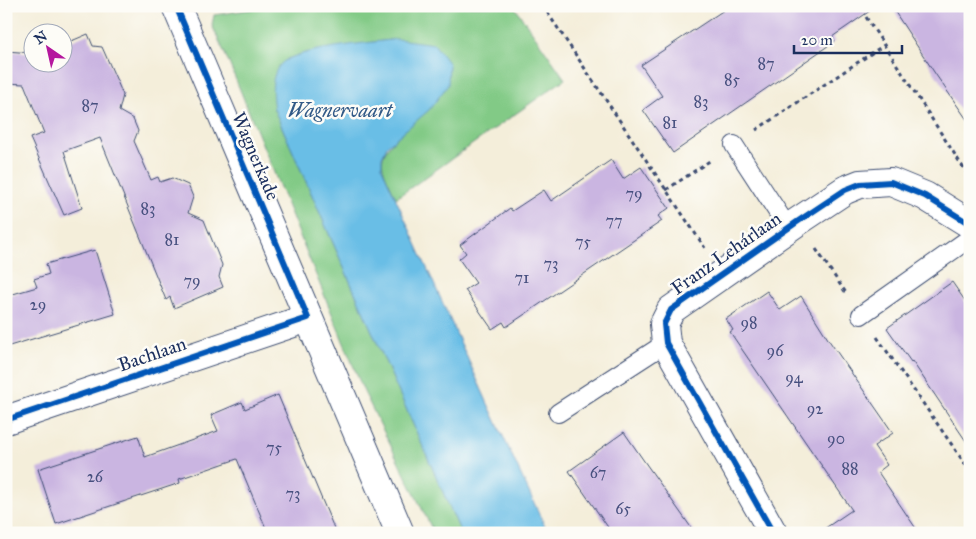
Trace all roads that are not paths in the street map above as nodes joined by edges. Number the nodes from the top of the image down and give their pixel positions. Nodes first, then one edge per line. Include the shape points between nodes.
1 (176, 6) edge
2 (734, 146) road end
3 (970, 224) edge
4 (792, 225) junction
5 (970, 238) edge
6 (861, 315) road end
7 (308, 318) junction
8 (666, 343) junction
9 (558, 413) dead end
10 (6, 420) edge
11 (400, 533) edge
12 (773, 533) edge

1 - 7 street, Wagnerkade
2 - 4 lane
3 - 4 street, Franz Lehárlaan via 925,196 891,182 860,184 845,190
4 - 8 street, Franz Lehárlaan via 671,310 664,324
5 - 6 lane
7 - 10 street, Bachlaan
7 - 11 street, Wagnerkade
8 - 9 lane
8 - 12 street

